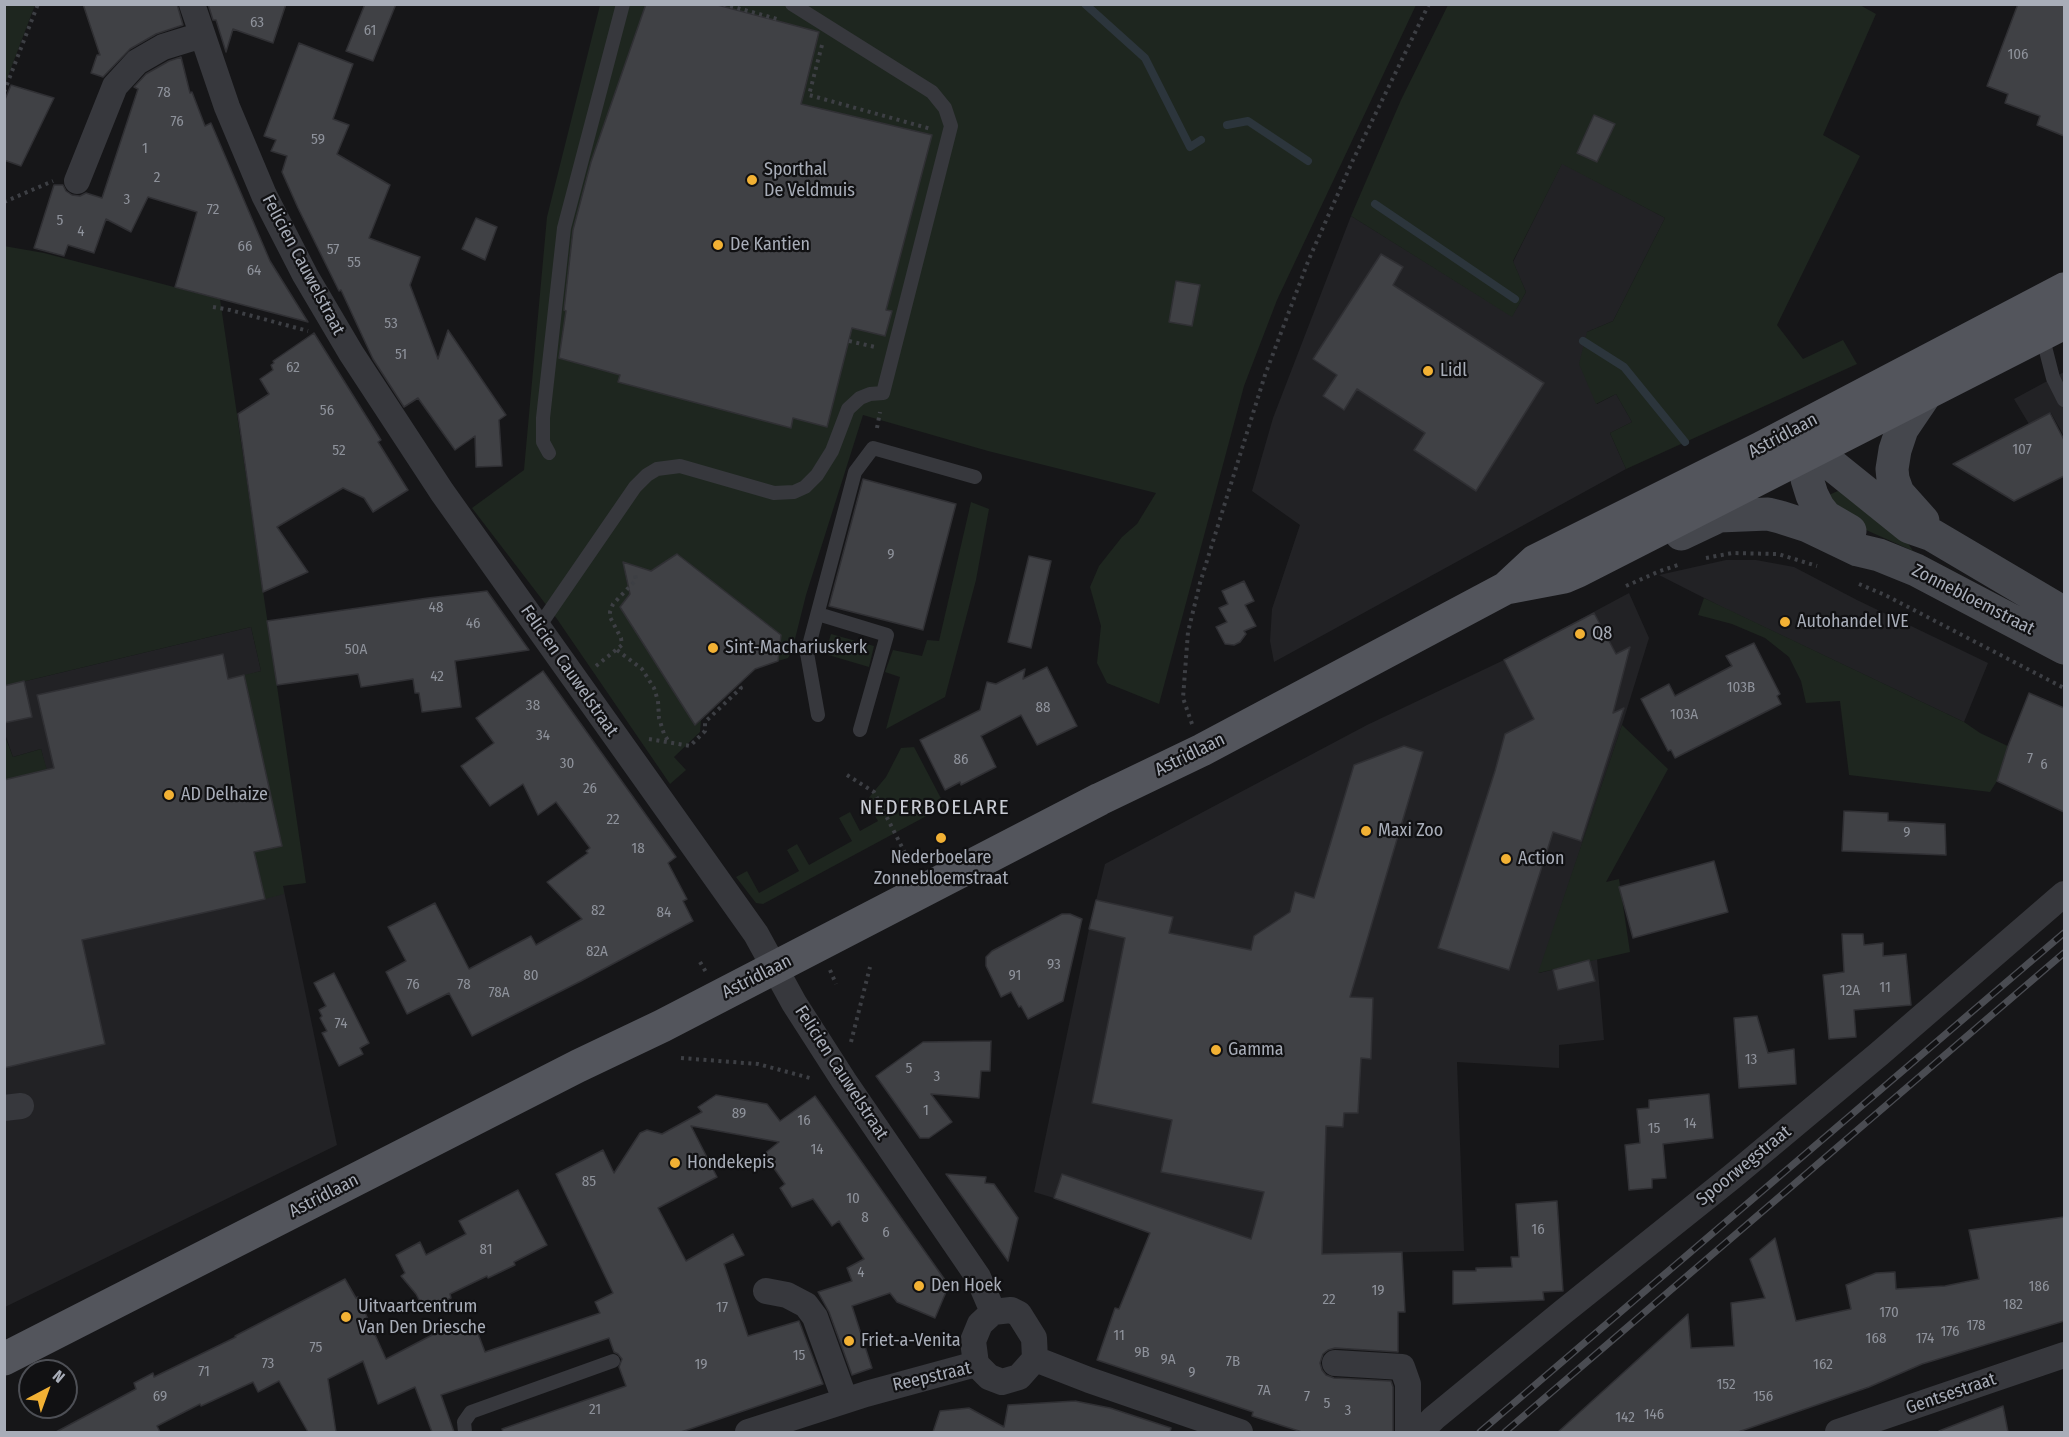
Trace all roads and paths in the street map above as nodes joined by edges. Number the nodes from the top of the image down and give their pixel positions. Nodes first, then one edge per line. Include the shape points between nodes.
1 (38, 4) edge
2 (192, 4) edge
3 (623, 4) edge
4 (792, 4) edge
5 (1429, 4) edge
6 (202, 35) junction
7 (822, 43) dead end
8 (4, 92) edge
9 (949, 134) junction
10 (77, 181) joint
11 (4, 202) edge
12 (2064, 289) edge
13 (213, 308) dead end
14 (335, 326) junction
15 (2053, 329) edge
16 (884, 393) junction
17 (1925, 395) junction
18 (2064, 400) edge
19 (1845, 402) junction
20 (1780, 437) junction
21 (873, 448) junction
22 (549, 453) dead end
23 (1822, 459) junction
24 (975, 477) dead end
25 (1932, 535) junction
26 (1879, 555) junction
27 (1696, 559) dead end
28 (1687, 562) dead end
29 (1822, 567) dead end
30 (1578, 571) junction
31 (635, 575) dead end
32 (1628, 579) dead end
33 (1853, 581) dead end
34 (1618, 584) dead end
35 (1626, 586) dead end
36 (1506, 588) junction
37 (2064, 613) edge
38 (819, 614) junction
39 (538, 628) junction
40 (2064, 648) edge
41 (617, 650) junction
42 (594, 668) dead end
43 (738, 685) dead end
44 (2064, 688) edge
45 (818, 715) dead end
46 (860, 730) dead end
47 (641, 740) dead end
48 (670, 743) junction
49 (1202, 750) junction
50 (847, 775) dead end
51 (908, 859) dead end
52 (2064, 894) edge
53 (870, 967) dead end
54 (775, 968) junction
55 (850, 1046) dead end
56 (681, 1058) dead end
57 (819, 1080) dead end
58 (766, 1290) dead end
59 (993, 1312) junction
60 (2064, 1355) edge
61 (4, 1359) edge
62 (1035, 1359) junction
63 (613, 1361) dead end
64 (1335, 1363) dead end
65 (976, 1364) junction
66 (845, 1400) junction
67 (465, 1432) edge
68 (748, 1432) edge
69 (1240, 1432) edge
70 (1408, 1432) edge
71 (1420, 1432) edge
72 (1838, 1432) edge

1 - 8 path
2 - 6 street, Felicien Cauwelstraat
3 - 22 lane via 564,228 543,418 543,442
4 - 9 lane via 932,93 945,108 951,126
5 - 49 path via 1309,259 1265,375 1200,583 1188,632 1183,698
6 - 10 street via 163,47 137,62 115,86
6 - 14 street, Felicien Cauwelstraat via 264,195
7 - 9 path via 809,95
9 - 16 lane
10 - 11 path via 51,181
12 - 19 main road, Astridlaan
13 - 14 path via 306,331 318,332
14 - 39 street, Felicien Cauwelstraat via 442,492
15 - 17 main road, Astridlaan
15 - 18 lane via 2053,378
16 - 21 path
16 - 39 lane via 860,398 848,409 832,451 817,475 794,492 774,493 680,466 657,469 647,475
17 - 23 main road, Astridlaan
17 - 25 main road via 1902,429 1892,469 1898,493
19 - 20 main road, Astridlaan
19 - 23 main road via 1839,420 1825,435
20 - 23 main road, Zonnebloemstraat
20 - 36 main road, Astridlaan via 1535,561
21 - 24 lane
21 - 38 lane via 855,472
23 - 25 main road, Zonnebloemstraat via 1909,527
23 - 26 main road via 1807,479 1818,507 1836,524 1863,538
23 - 30 main road, Astridlaan
25 - 37 main road, Zonnebloemstraat
26 - 30 main road, Zonnebloemstraat via 1768,514 1719,516 1605,571
26 - 40 main road, Zonnebloemstraat via 1916,570
27 - 29 path via 1732,553 1778,554
28 - 35 path
30 - 36 main road, Astridlaan
31 - 41 path via 636,580 610,612 621,638 622,645
32 - 34 path
33 - 44 path
36 - 49 main road, Astridlaan
38 - 45 lane via 807,652
38 - 46 lane via 887,635
39 - 54 street, Felicien Cauwelstraat via 756,934
41 - 42 path
41 - 48 path via 642,669 654,688 659,718
43 - 48 path via 741,688 705,722 705,731 690,746
47 - 48 path
49 - 54 main road, Astridlaan
50 - 51 path via 874,792
52 - 71 street, Spoorwegstraat via 1733,1176
53 - 55 path
54 - 59 street, Felicien Cauwelstraat via 844,1081 978,1277
54 - 61 main road, Astridlaan
56 - 57 path via 758,1064
58 - 66 street via 806,1305 815,1317
59 - 62 street via 1011,1310 1019,1314 1034,1338
59 - 65 street via 980,1324 973,1341
60 - 72 street, Gentsestraat
62 - 65 street, Reepstraat via 1019,1377 1002,1382 989,1377
62 - 69 street
63 - 67 lane via 471,1412 464,1422
64 - 70 street via 1402,1367 1408,1384
65 - 66 street, Reepstraat
66 - 68 street, Reepstraat

